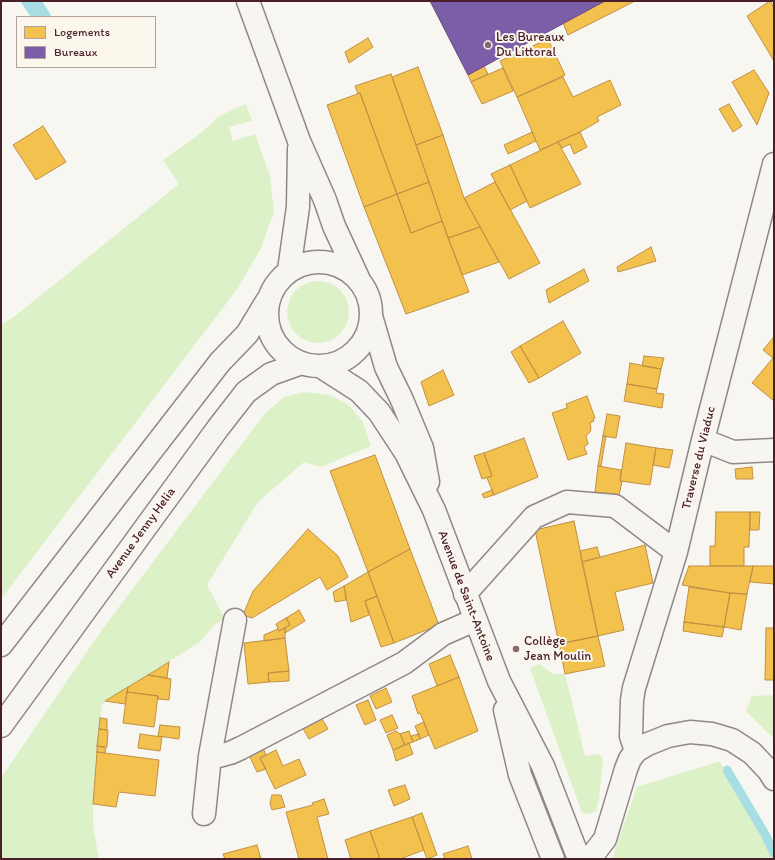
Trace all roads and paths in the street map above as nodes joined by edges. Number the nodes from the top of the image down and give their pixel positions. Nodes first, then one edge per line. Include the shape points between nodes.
1 (248, 1) edge
2 (299, 141) junction
3 (774, 164) edge
4 (289, 270) junction
5 (359, 280) junction
6 (268, 301) junction
7 (371, 316) junction
8 (311, 364) junction
9 (703, 440) junction
10 (774, 450) edge
11 (434, 510) junction
12 (676, 552) junction
13 (465, 594) junction
14 (235, 620) dead end
15 (475, 620) junction
16 (1, 645) edge
17 (499, 681) junction
18 (1, 726) edge
19 (636, 751) junction
20 (210, 756) junction
21 (774, 779) edge
22 (204, 814) dead end
23 (540, 827) junction
24 (552, 859) edge
25 (570, 859) edge
26 (579, 859) edge
27 (587, 859) edge

1 - 2 street
2 - 4 street via 298,207
2 - 5 street
3 - 9 street, Traverse du Viaduc
4 - 5 street via 307,263 326,262 345,268
4 - 6 street via 276,284
5 - 7 street via 368,297
6 - 8 street via 266,320 272,339 285,354
6 - 16 street via 247,334 220,362
7 - 8 street via 366,335 355,351 339,361
7 - 11 street, Avenue de Saint-Antoine via 386,367 422,448
8 - 11 street, Avenue de Saint-Antoine via 359,390 380,412 406,454
8 - 18 street, Avenue Jenny Helia via 271,374 246,392
9 - 10 street via 733,452
9 - 12 street, Traverse du Viaduc
11 - 13 street, Avenue de Saint-Antoine
12 - 13 street via 615,506 567,502 534,517
12 - 19 street, Traverse du Viaduc via 634,688 631,736
13 - 15 street, Avenue de Saint-Antoine
14 - 20 street
15 - 17 street, Avenue de Saint-Antoine
15 - 20 street via 443,634 399,666 241,748 219,756
17 - 23 street, Avenue de Saint-Antoine via 520,775
17 - 26 street, Avenue de Saint-Antoine via 543,766
19 - 21 street via 668,736 690,732 712,734 732,740 752,753
19 - 27 street via 626,769 605,839
20 - 22 street
23 - 24 street, Avenue de Saint-Antoine
23 - 25 street via 559,854

